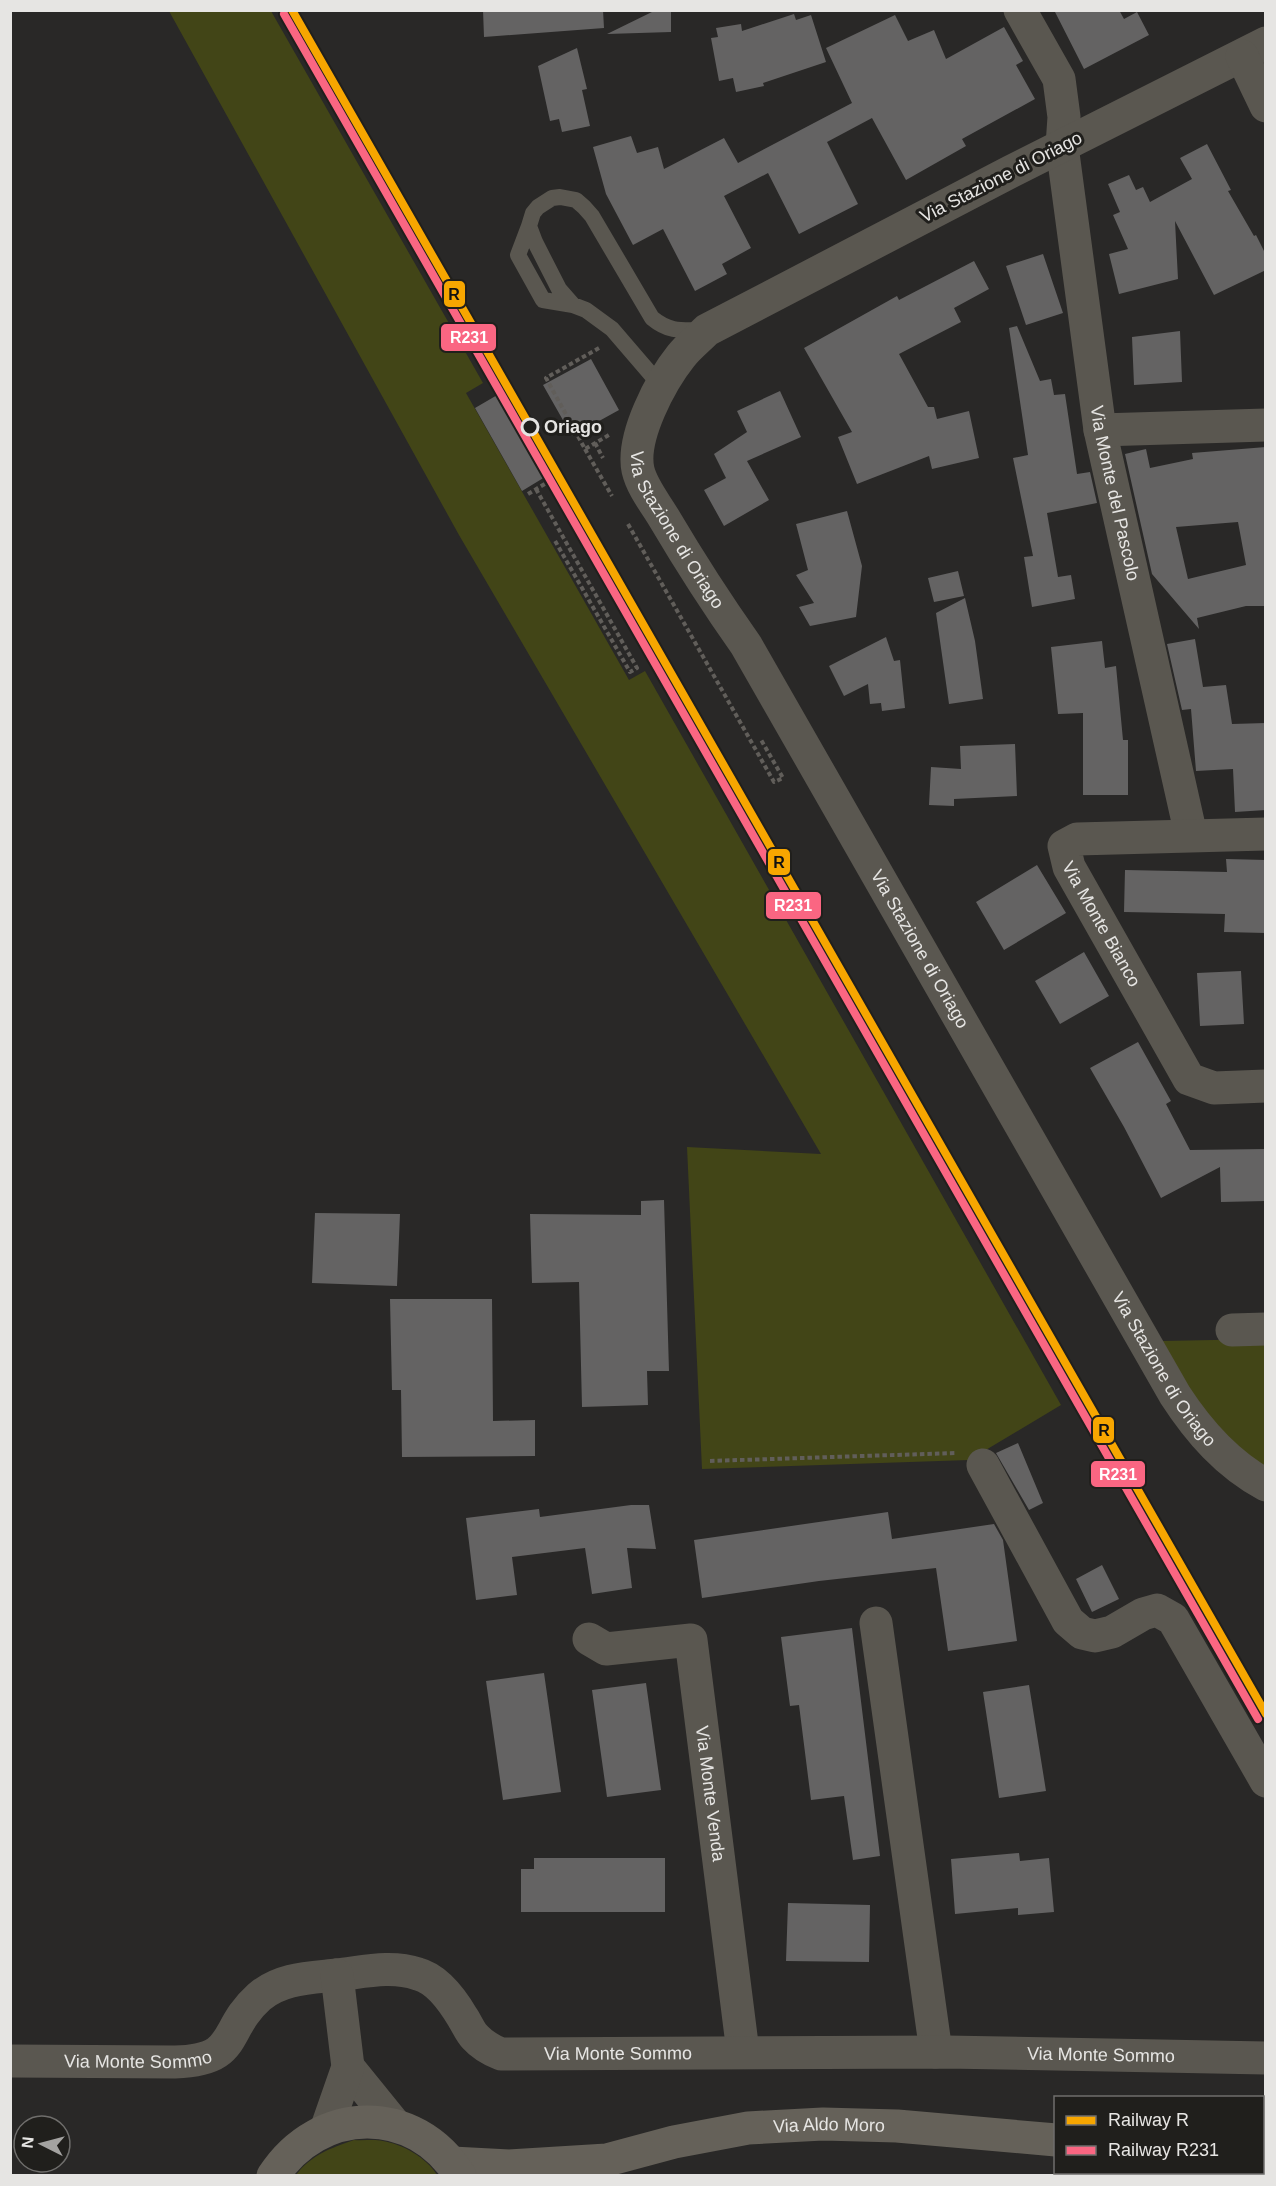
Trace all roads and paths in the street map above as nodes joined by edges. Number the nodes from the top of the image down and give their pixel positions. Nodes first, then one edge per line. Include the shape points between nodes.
1 (1020, 10) edge
2 (1254, 49) edge
3 (1266, 106) edge
4 (1062, 146) junction
5 (707, 330) junction
6 (599, 348) dead end
7 (661, 386) junction
8 (1266, 425) edge
9 (1100, 430) junction
10 (585, 449) junction
11 (603, 458) dead end
12 (553, 479) dead end
13 (536, 489) junction
14 (528, 494) dead end
15 (615, 501) dead end
16 (627, 522) dead end
17 (554, 539) dead end
18 (783, 778) dead end
19 (1266, 834) edge
20 (1191, 835) junction
21 (1266, 1086) edge
22 (1266, 1329) edge
23 (1232, 1330) dead end
24 (710, 1461) dead end
25 (983, 1465) joint
26 (1266, 1485) edge
27 (876, 1623) dead end
28 (589, 1639) dead end
29 (1266, 1781) edge
30 (337, 1975) junction
31 (743, 2052) junction
32 (936, 2052) junction
33 (1266, 2058) edge
34 (10, 2061) edge
35 (348, 2067) junction
36 (395, 2125) junction
37 (326, 2130) junction
38 (1054, 2140) edge
39 (594, 2168) edge
40 (456, 2169) edge
41 (271, 2175) edge

1 - 4 street, Via Monte del Pascolo via 1059,79 1064,117
2 - 3 street
2 - 4 street, Via Stazione di Oriago
4 - 5 street, Via Stazione di Oriago
4 - 9 street, Via Monte del Pascolo
5 - 7 street, Via Stazione di Oriago via 681,356
5 - 7 lane, Via Stazione di Oriago via 674,330 652,318 592,216 576,200 560,196 544,202 533,213 529,226 559,289 573,304 612,329
6 - 10 path via 546,378
7 - 26 street, Via Stazione di Oriago via 638,453 638,470 651,497 703,584 746,645 1191,1421 1234,1464
8 - 9 street
9 - 20 street, Via Monte del Pascolo
10 - 11 path via 595,443
10 - 15 path
12 - 13 path
13 - 14 path
13 - 17 path via 638,668 630,672
16 - 18 path via 774,782
19 - 20 street, Via Monte Bianco
20 - 21 street, Via Monte Bianco via 1077,839 1064,846 1069,867 1189,1079 1214,1088
22 - 23 street
24 - 25 path via 963,1453
25 - 29 street via 1068,1621 1095,1636 1157,1610 1173,1619
27 - 32 street
28 - 31 street, Via Monte Venda via 606,1649 691,1640
30 - 31 street, Via Monte Sommo via 397,1969 420,1974 452,2001 474,2036 501,2054
30 - 34 street, Via Monte Sommo via 287,1982 268,1991 249,2007 221,2051 205,2059
30 - 35 street
31 - 32 street, Via Monte Sommo
32 - 33 street, Via Monte Sommo
35 - 36 street
35 - 37 street
36 - 37 main road via 371,2121
36 - 40 main road via 436,2146
37 - 41 main road via 305,2140
38 - 39 main road, Via Aldo Moro via 897,2126 748,2128 674,2142
39 - 40 main road, Via Aldo Moro

